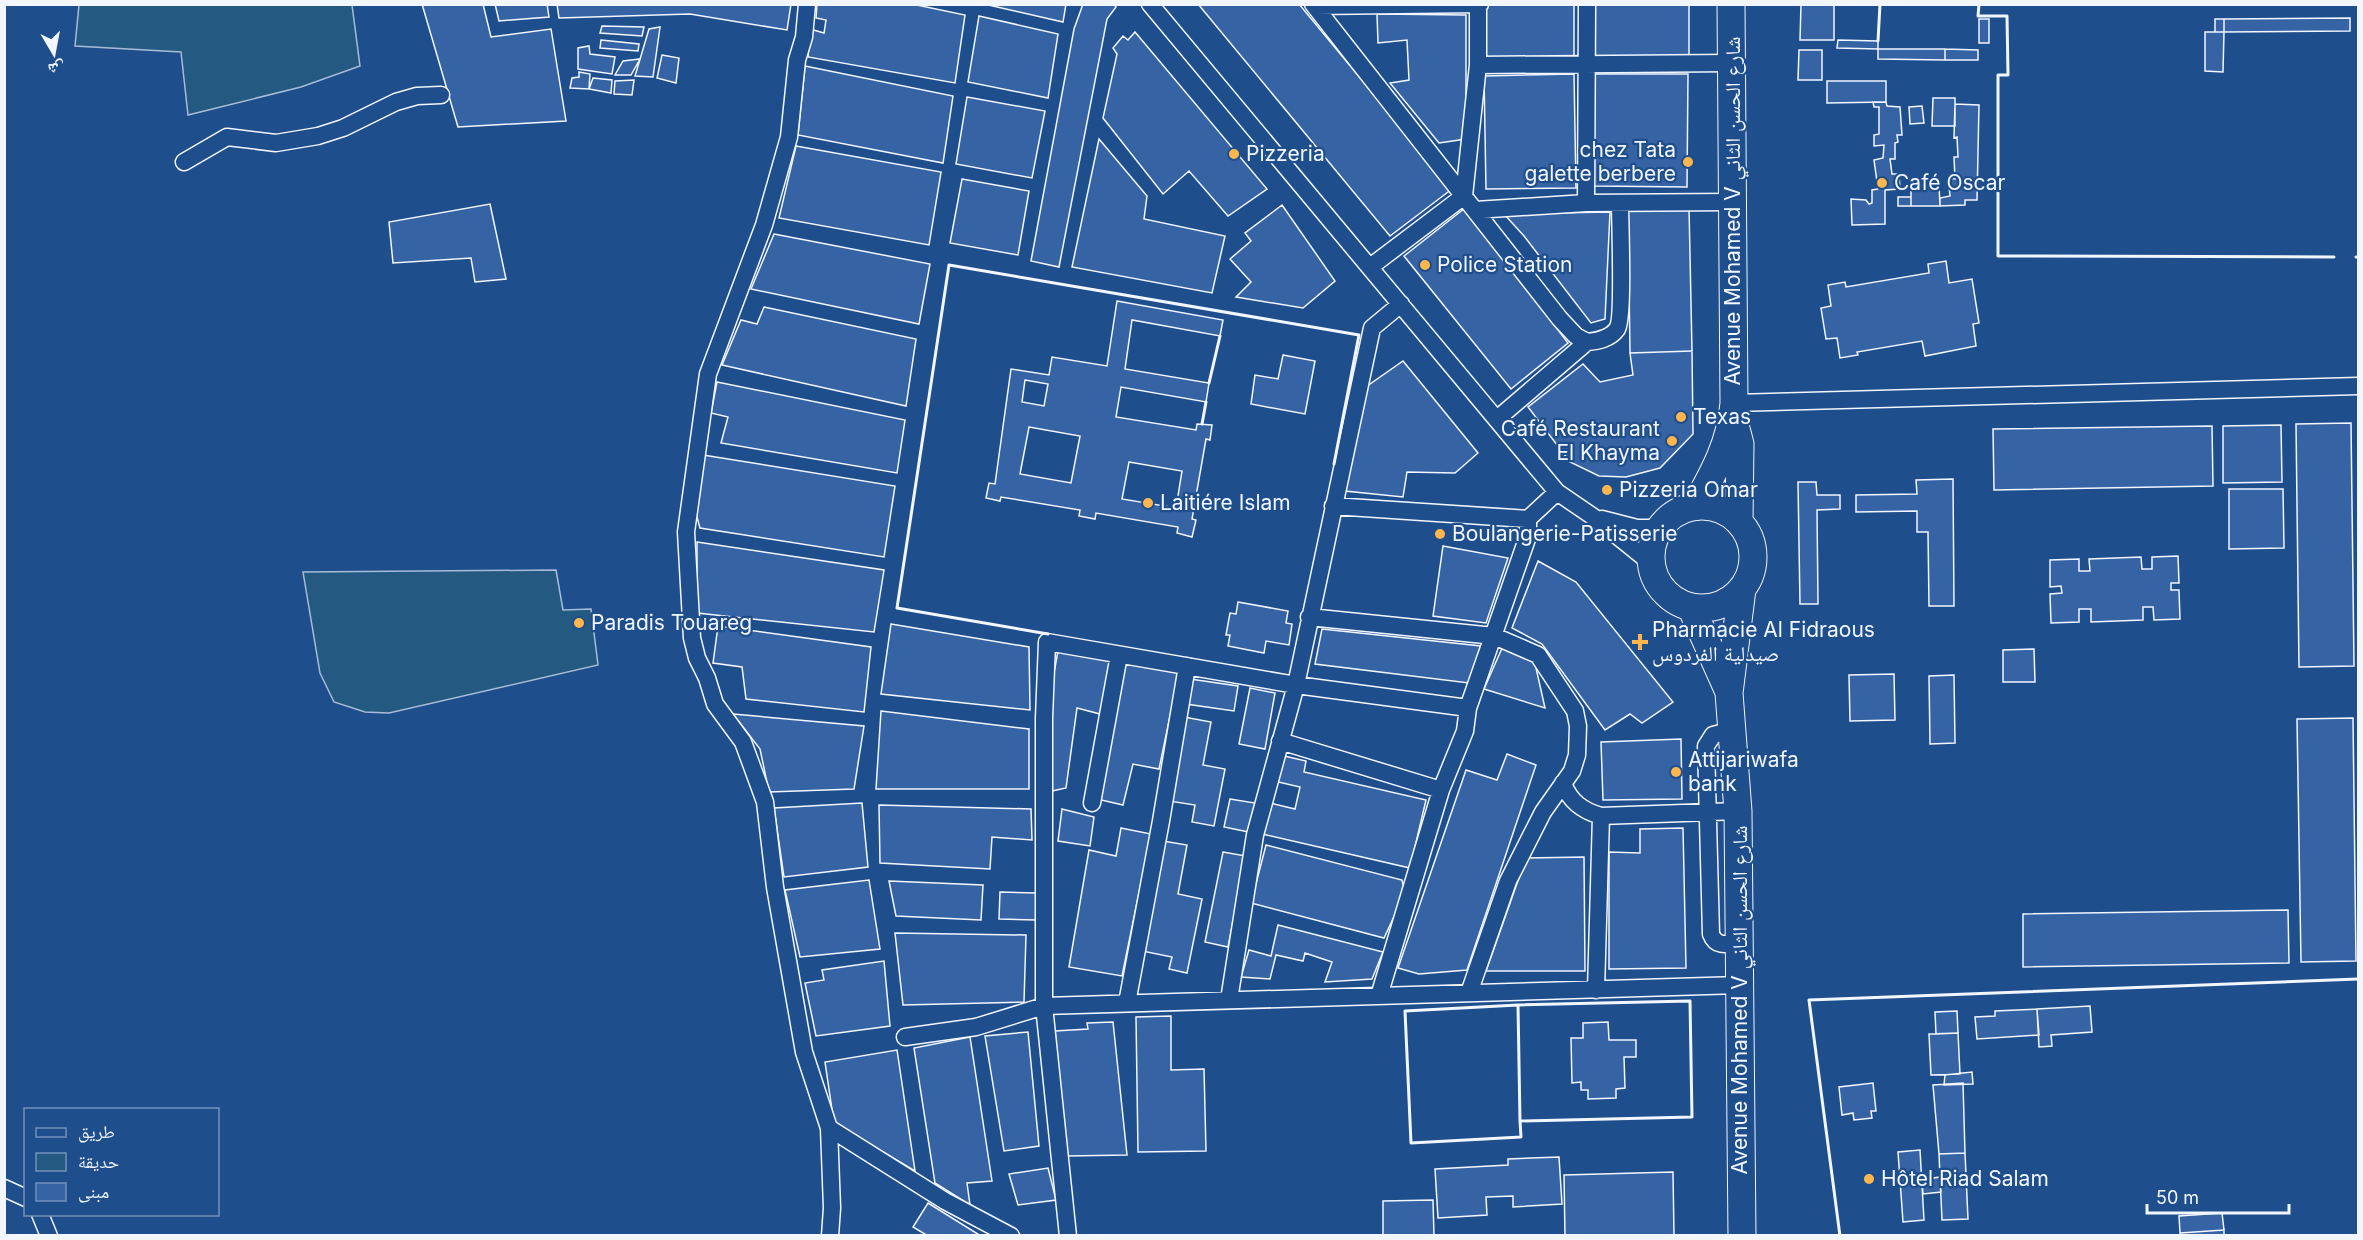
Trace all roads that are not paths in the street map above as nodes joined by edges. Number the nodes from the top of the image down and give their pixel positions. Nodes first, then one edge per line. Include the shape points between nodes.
1 (807, 4) edge
2 (1150, 4) edge
3 (1587, 4) edge
4 (1731, 4) edge
5 (1314, 5) edge
6 (1479, 5) edge
7 (1732, 63) junction
8 (1587, 64) junction
9 (1478, 65) junction
10 (441, 95) dead end
11 (184, 162) dead end
12 (1464, 196) junction
13 (1732, 202) junction
14 (1586, 203) junction
15 (1620, 203) junction
16 (1475, 210) junction
17 (1370, 267) junction
18 (1401, 304) junction
19 (1587, 342) junction
20 (2358, 386) edge
21 (1734, 410) junction
22 (1497, 419) junction
23 (1557, 492) junction
24 (1333, 506) junction
25 (1695, 506) junction
26 (1595, 518) junction
27 (1528, 519) junction
28 (1739, 521) junction
29 (1660, 528) junction
30 (1651, 562) junction
31 (1742, 589) junction
32 (1691, 607) junction
33 (1309, 617) junction
34 (1494, 636) junction
35 (1119, 655) junction
36 (1186, 666) junction
37 (1296, 685) junction
38 (1729, 693) junction
39 (1468, 708) junction
40 (1733, 730) junction
41 (1280, 741) junction
42 (1563, 783) junction
43 (1441, 790) junction
44 (1092, 803) dead end
45 (1709, 811) junction
46 (1738, 811) junction
47 (1601, 816) junction
48 (1740, 942) junction
49 (1740, 985) junction
50 (1596, 990) junction
51 (1469, 993) junction
52 (1379, 996) junction
53 (1229, 1000) junction
54 (1127, 1003) junction
55 (1044, 1006) junction
56 (905, 1037) dead end
57 (829, 1128) junction
58 (4, 1188) edge
59 (24, 1197) edge
60 (40, 1216) edge
61 (49, 1236) edge
62 (830, 1236) edge
63 (1011, 1236) edge
64 (1068, 1236) edge
65 (1742, 1236) edge

1 - 57 street via 789,137 764,225 708,374 686,532 692,638 715,704 743,742 765,802 775,887 804,1052
2 - 17 street
3 - 8 street
4 - 7 main road, Avenue Mohamed V شارع الحسن الثاني
5 - 6 street
5 - 12 street
6 - 9 street
7 - 8 street
7 - 13 main road, Avenue Mohamed V شارع الحسن الثاني
8 - 9 street
8 - 14 street
9 - 12 street
10 - 11 street via 396,102 318,136 276,143 227,137
12 - 16 street
12 - 17 street
13 - 15 street
13 - 21 main road, Avenue Mohamed V شارع الحسن الثاني
14 - 15 street
14 - 16 street
15 - 19 street via 1618,328 1610,337
16 - 19 street via 1560,319
17 - 18 street
18 - 22 street
18 - 24 street via 1372,328
19 - 22 street
20 - 21 street
21 - 25 main road, Avenue Mohamed V شارع الحسن الثاني via 1716,470
21 - 28 main road, Avenue Mohamed V شارع الحسن الثاني via 1740,444
22 - 23 street
23 - 26 street
23 - 27 street
24 - 27 street
24 - 33 street
25 - 28 main road via 1726,512
25 - 29 main road via 1681,510
26 - 29 street via 1637,528
26 - 30 street
27 - 34 street via 1528,536
28 - 31 main road, Avenue Mohamed V شارع الحسن الثاني via 1748,533 1753,554 1750,576
29 - 30 main road
30 - 32 main road via 1664,591
31 - 32 main road via 1719,606
31 - 38 main road, Avenue Mohamed V شارع الحسن الثاني
32 - 38 main road, Avenue Mohamed V شارع الحسن الثاني
33 - 34 street
33 - 37 street
34 - 39 street
34 - 42 street via 1538,655 1575,711 1577,755
35 - 36 street
35 - 44 street
35 - 55 street via 1047,642
36 - 37 street
36 - 54 street
37 - 39 street
37 - 41 street
38 - 40 main road, Avenue Mohamed V شارع الحسن الثاني
39 - 43 street via 1465,731
40 - 45 street via 1718,733 1707,741
40 - 46 main road, Avenue Mohamed V شارع الحسن الثاني
41 - 43 street
41 - 53 street via 1255,835
42 - 47 street via 1583,811
42 - 51 street via 1542,812 1508,881
43 - 52 street
45 - 46 street
45 - 47 street
45 - 48 street via 1711,934 1720,944
46 - 48 main road, Avenue Mohamed V شارع الحسن الثاني
47 - 50 street
48 - 49 main road, Avenue Mohamed V شارع الحسن الثاني
49 - 50 street
49 - 65 main road, Avenue Mohamed V شارع الحسن الثاني
50 - 51 street
51 - 52 street
52 - 53 street
53 - 54 street
54 - 55 street
55 - 56 street via 976,1027
55 - 64 street
57 - 62 street
57 - 63 street via 945,1201
58 - 59 street
60 - 61 street

